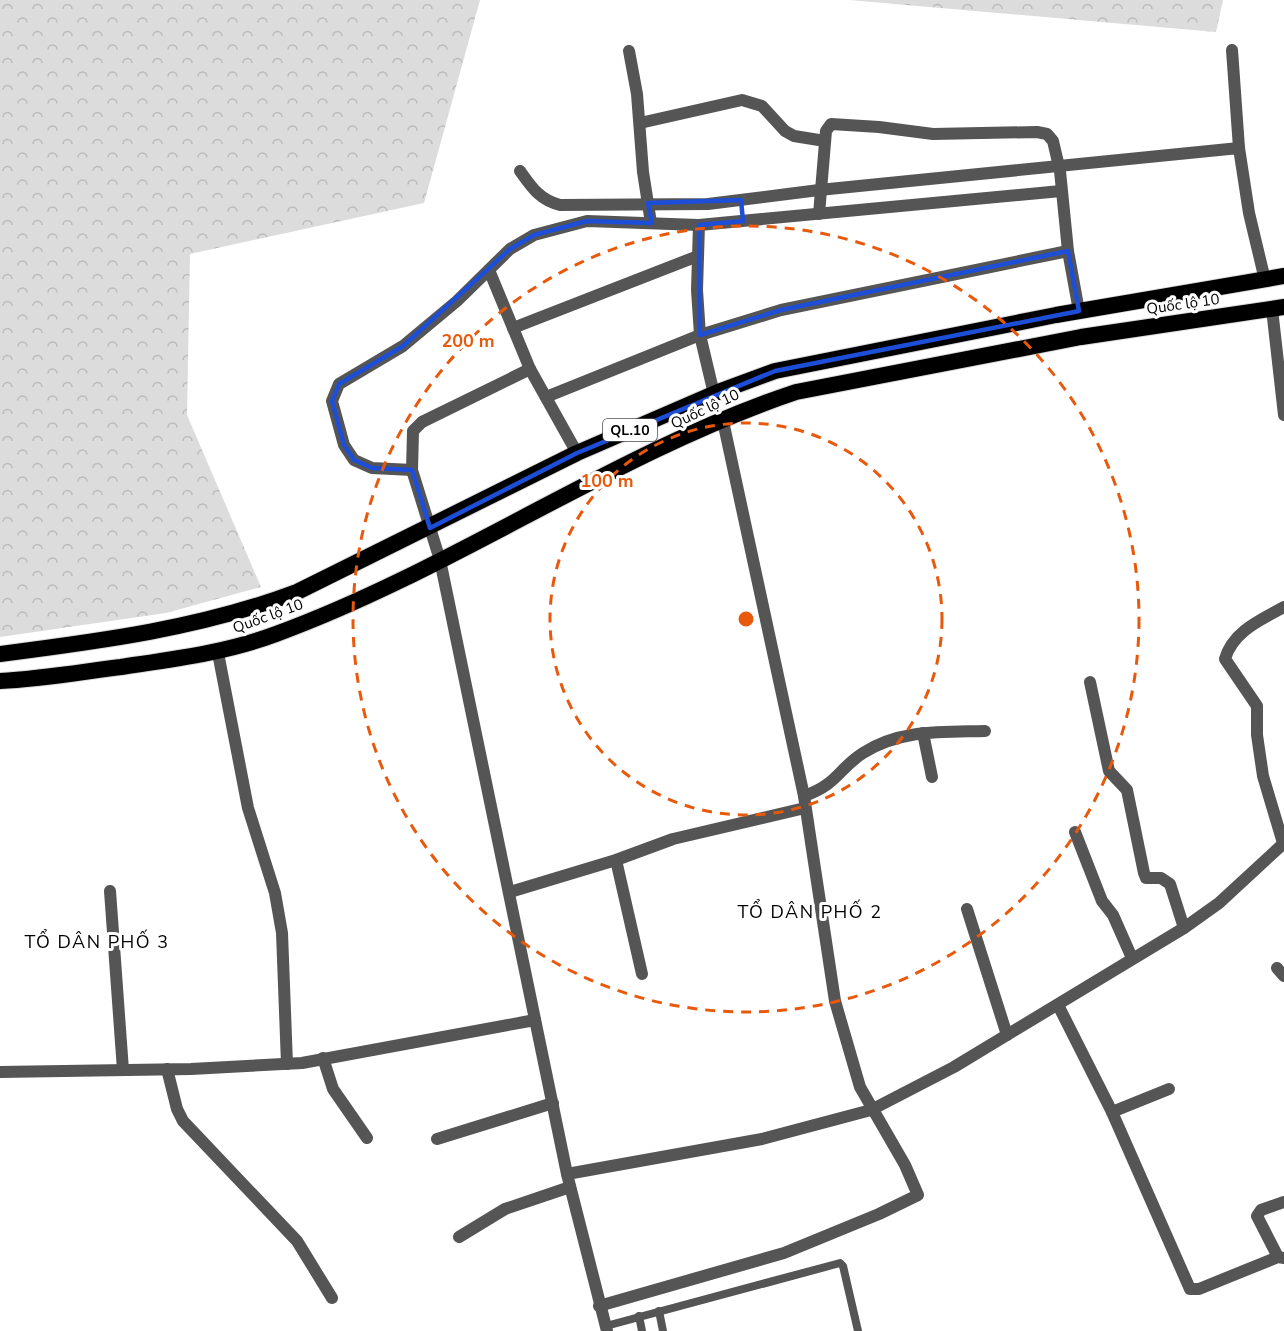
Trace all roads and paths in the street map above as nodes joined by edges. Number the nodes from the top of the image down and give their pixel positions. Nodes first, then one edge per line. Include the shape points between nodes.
1 (1232, 50) dead end
2 (629, 51) dead end
3 (640, 123) junction
4 (825, 141) junction
5 (1239, 148) junction
6 (520, 171) dead end
7 (1060, 178) junction
8 (819, 202) junction
9 (742, 211) junction
10 (650, 213) junction
11 (699, 225) junction
12 (1068, 251) junction
13 (698, 256) junction
14 (489, 270) junction
15 (1284, 276) edge
16 (1265, 280) junction
17 (1278, 308) edge
18 (1079, 311) junction
19 (513, 328) junction
20 (700, 334) junction
21 (530, 369) junction
22 (714, 394) junction
23 (546, 397) junction
24 (1284, 415) edge
25 (723, 421) junction
26 (577, 453) junction
27 (412, 470) junction
28 (430, 528) junction
29 (440, 560) junction
30 (1284, 607) edge
31 (218, 653) junction
32 (0, 654) edge
33 (0, 681) edge
34 (1090, 681) dead end
35 (985, 731) dead end
36 (922, 732) junction
37 (932, 777) dead end
38 (805, 802) junction
39 (1075, 832) dead end
40 (1283, 843) edge
41 (616, 860) junction
42 (110, 891) dead end
43 (510, 892) junction
44 (967, 909) dead end
45 (1184, 928) junction
46 (1132, 958) junction
47 (642, 974) dead end
48 (1058, 1005) junction
49 (535, 1020) junction
50 (1007, 1035) junction
51 (323, 1058) junction
52 (287, 1064) junction
53 (168, 1069) junction
54 (123, 1070) junction
55 (0, 1072) edge
56 (1169, 1089) dead end
57 (552, 1104) junction
58 (871, 1110) junction
59 (1112, 1112) junction
60 (367, 1138) dead end
61 (437, 1139) dead end
62 (567, 1174) junction
63 (570, 1187) junction
64 (1284, 1202) edge
65 (459, 1237) dead end
66 (1281, 1258) edge
67 (332, 1298) dead end
68 (599, 1306) junction
69 (658, 1311) junction
70 (639, 1316) junction
71 (606, 1328) edge
72 (642, 1331) edge
73 (663, 1331) edge
74 (858, 1331) edge

1 - 5 street
2 - 3 street
3 - 4 street via 741,100 762,106 794,136
3 - 10 street
4 - 7 street via 826,130 838,123 933,134 1037,132 1047,134 1053,141
4 - 8 street
5 - 7 street
5 - 16 street
6 - 10 street via 547,202
7 - 8 street
7 - 8 street
7 - 12 street
8 - 9 street
8 - 9 street
9 - 10 street via 708,204
9 - 11 street
10 - 11 street
10 - 14 street via 587,221 534,235 510,249
11 - 13 street
12 - 18 street
12 - 20 street via 781,310
13 - 19 street
13 - 20 street
14 - 19 street
14 - 27 street via 403,346 339,384 332,401 344,445 354,460 372,468
15 - 16 highway, Quốc lộ 10 / QL.10
16 - 18 highway, Quốc lộ 10 / QL.10
17 - 24 street
17 - 25 highway, Quốc lộ 10 / QL.10 via 1081,337 796,392
18 - 22 highway, Quốc lộ 10 / QL.10 via 775,371
19 - 21 street
20 - 22 street
20 - 23 street
21 - 23 street
21 - 27 street via 422,422 413,431
22 - 26 highway, Quốc lộ 10 / QL.10
23 - 26 street
25 - 29 highway, Quốc lộ 10 / QL.10 via 592,480
25 - 38 street
26 - 28 highway, Quốc lộ 10 / QL.10
27 - 28 street
28 - 29 street
28 - 32 highway, Quốc lộ 10 / QL.10 via 297,592 252,609 135,636
29 - 31 highway, Quốc lộ 10 / QL.10 via 318,617
29 - 43 street
30 - 40 street via 1243,632 1228,649 1225,659 1257,706 1263,776
31 - 33 highway, Quốc lộ 10 / QL.10
31 - 52 street via 248,808 275,893 282,933
34 - 45 street via 1109,771 1127,790 1144,873 1146,878 1161,878 1170,884
35 - 36 street
36 - 37 street
36 - 38 street via 901,736 865,752 851,761 834,782
38 - 41 street
38 - 58 street via 835,1001 860,1087
39 - 46 street via 1102,901 1113,915
40 - 45 street via 1219,903
41 - 43 street
41 - 47 street
42 - 54 street
43 - 49 street
44 - 50 street
45 - 46 street
46 - 48 street
48 - 50 street
48 - 59 street
49 - 51 street
49 - 57 street
50 - 58 street
51 - 52 street
51 - 60 street via 333,1089
52 - 53 street
53 - 54 street
53 - 67 street via 183,1121 297,1241
54 - 55 street
56 - 59 street
57 - 61 street
57 - 62 street
58 - 62 street via 762,1139
58 - 68 street via 918,1190 914,1197 784,1252
59 - 66 street via 1190,1289
62 - 63 street
63 - 65 street via 505,1209
63 - 68 street
64 - 66 street via 1261,1210 1257,1216
68 - 71 street
69 - 70 lane
69 - 73 lane
69 - 74 lane via 840,1263
70 - 71 lane
70 - 72 lane

